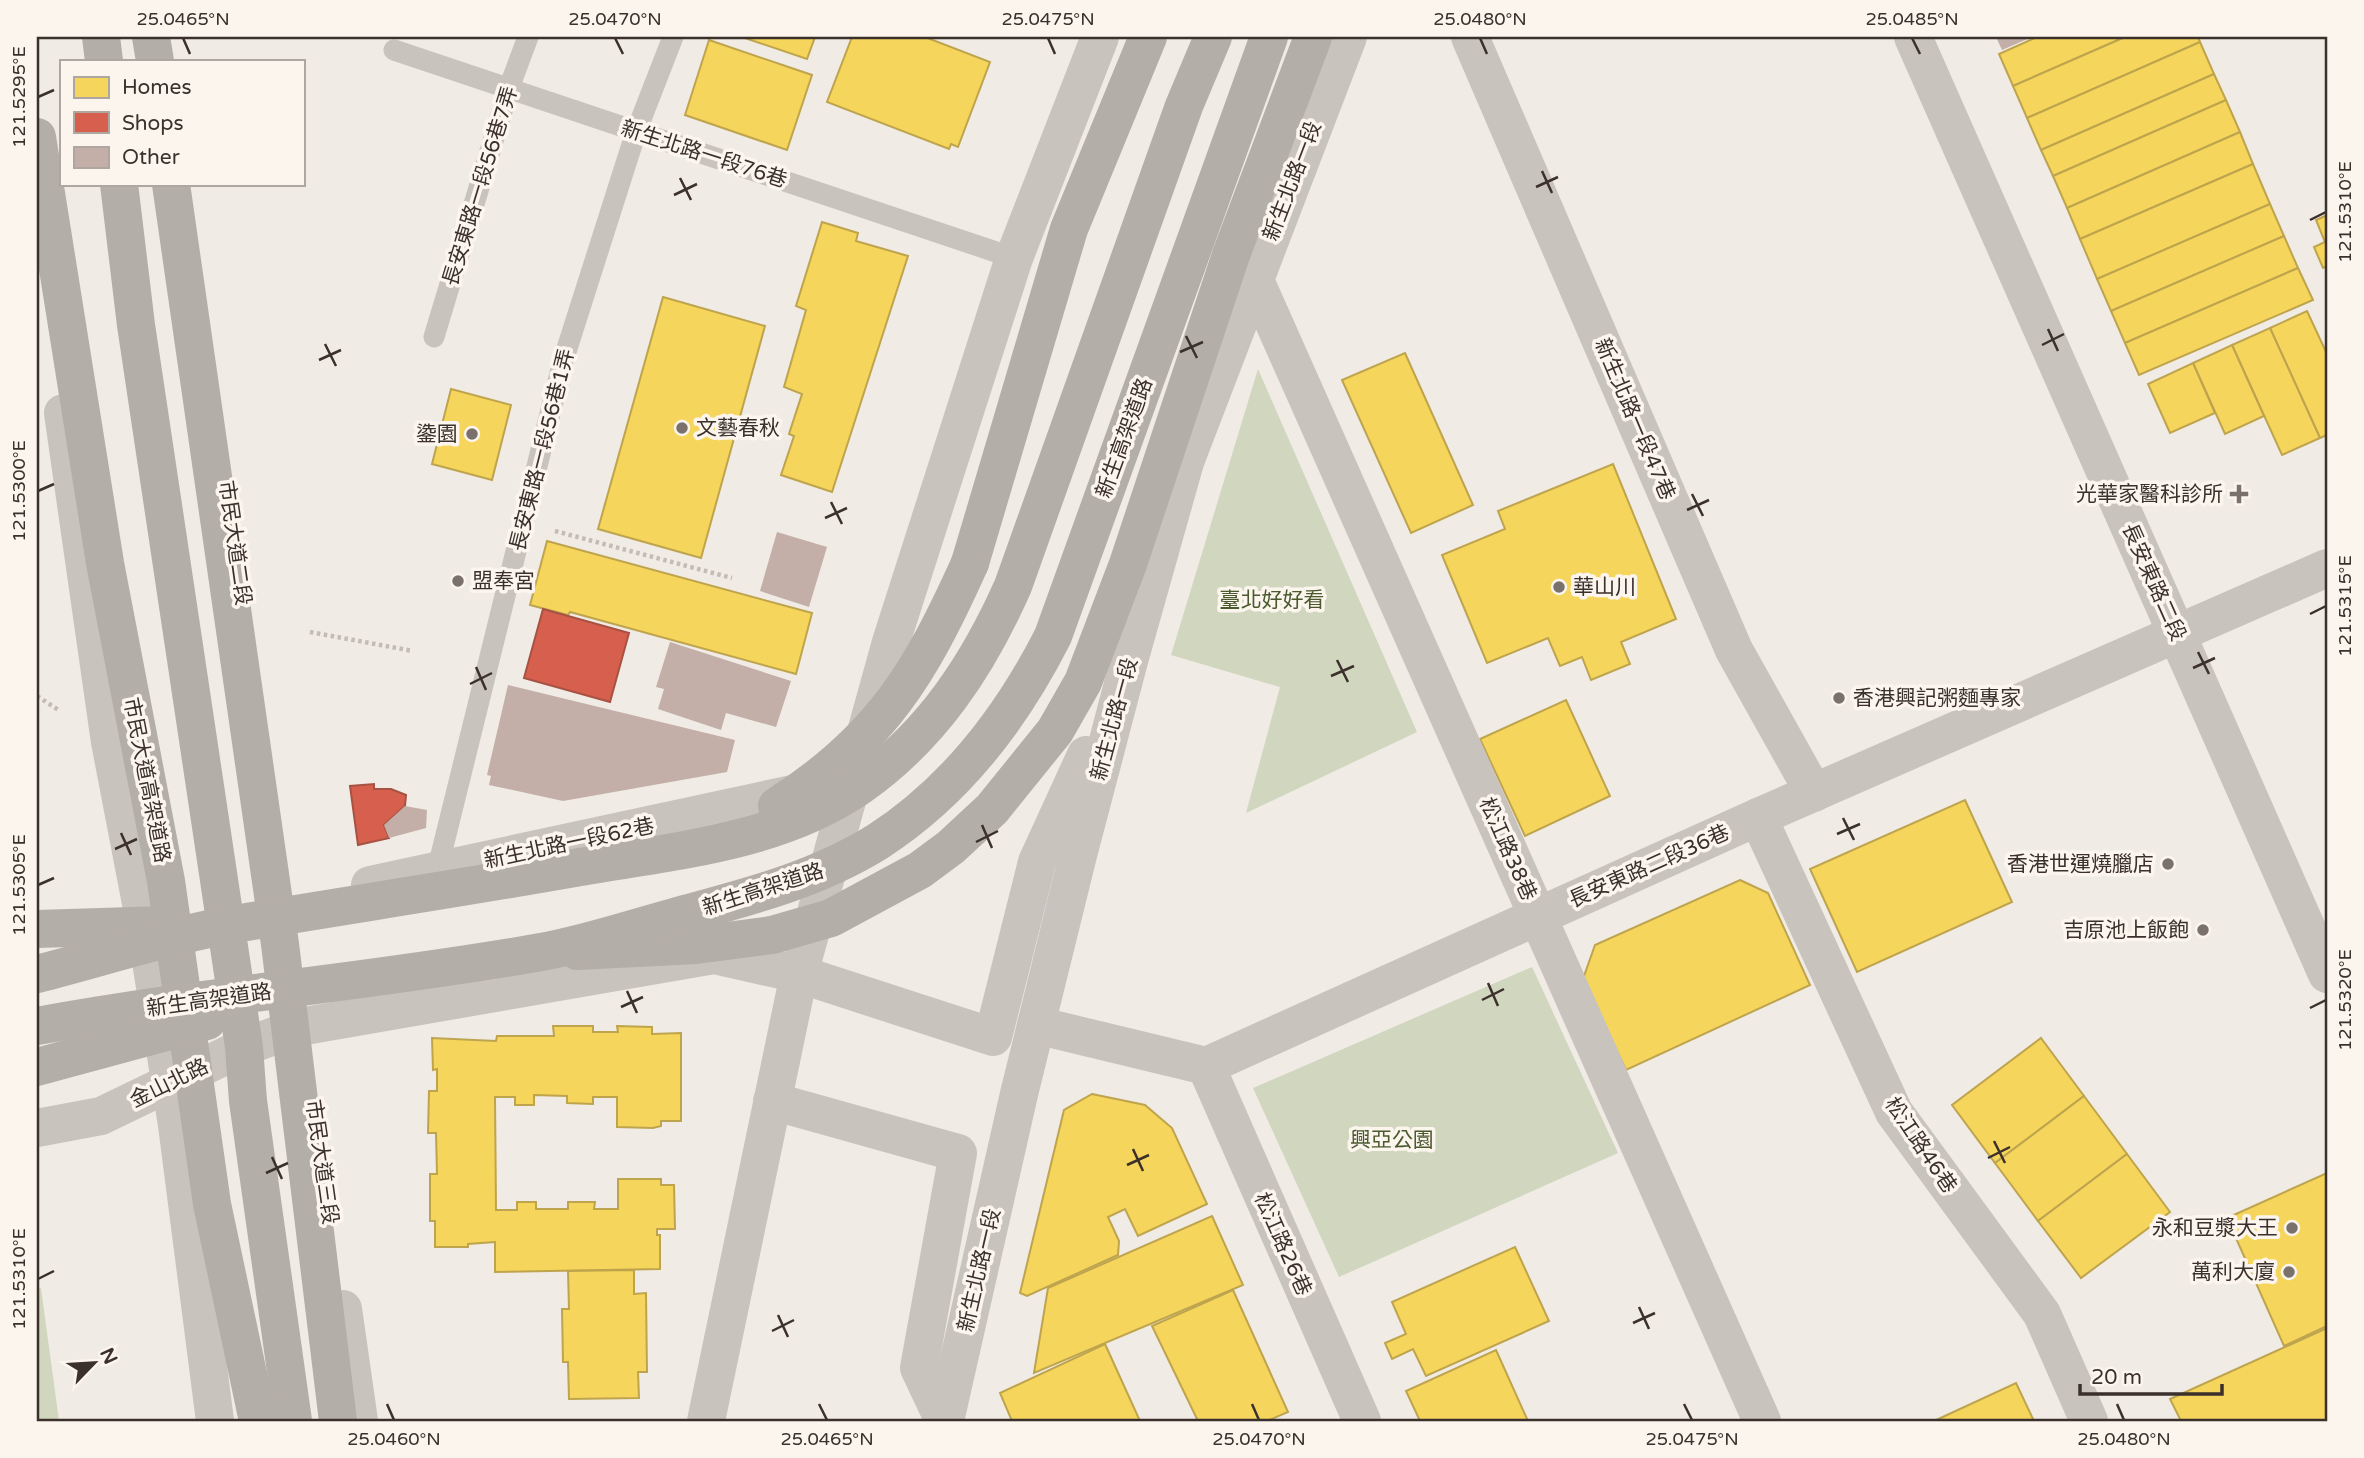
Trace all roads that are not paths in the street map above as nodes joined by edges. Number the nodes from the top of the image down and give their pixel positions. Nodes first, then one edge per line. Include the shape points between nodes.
1 (101, 37) edge
2 (152, 37) edge
3 (166, 37) edge
4 (528, 37) edge
5 (673, 37) edge
6 (1101, 37) edge
7 (1148, 37) edge
8 (1213, 37) edge
9 (1269, 37) edge
10 (1313, 37) edge
11 (1348, 37) edge
12 (1471, 37) edge
13 (1913, 37) edge
14 (394, 50) dead end
15 (104, 60) edge
16 (155, 60) edge
17 (168, 60) edge
18 (509, 88) junction
19 (636, 132) junction
20 (37, 137) edge
21 (119, 186) edge
22 (171, 186) edge
23 (184, 186) edge
24 (37, 227) edge
25 (1014, 258) junction
26 (1254, 278) junction
27 (434, 337) dead end
28 (2327, 568) edge
29 (2177, 634) junction
30 (1129, 661) junction
31 (854, 781) junction
32 (1814, 793) junction
33 (1758, 817) junction
34 (701, 845) junction
35 (437, 871) junction
36 (283, 903) junction
37 (1538, 915) junction
38 (231, 918) junction
39 (145, 924) junction
40 (37, 929) edge
41 (37, 943) edge
42 (544, 952) junction
43 (37, 974) edge
44 (799, 974) junction
45 (2327, 974) edge
46 (365, 978) junction
47 (1036, 1025) junction
48 (37, 1026) edge
49 (299, 1027) junction
50 (244, 1047) junction
51 (1206, 1066) junction
52 (37, 1067) edge
53 (170, 1083) junction
54 (772, 1101) junction
55 (37, 1128) edge
56 (215, 1421) edge
57 (258, 1421) edge
58 (293, 1421) edge
59 (338, 1421) edge
60 (359, 1421) edge
61 (706, 1421) edge
62 (945, 1421) edge
63 (1362, 1421) edge
64 (1762, 1421) edge
65 (2089, 1421) edge

1 - 15 highway
2 - 16 highway
3 - 17 street
4 - 18 lane, 長安東路一段56巷7弄
5 - 19 lane, 長安東路一段56巷1弄
6 - 25 street
7 - 34 highway, bridge via 1069,229 970,563 930,647 879,723 848,754 764,814
8 - 34 highway, bridge via 1013,586 989,641 965,679 935,718 859,787 766,831
9 - 42 highway, 新生高架道路, bridge via 1053,636 999,729 946,788 911,817 822,872
10 - 42 highway, bridge via 1231,255 1128,564 1083,682 1055,731 992,809 920,870 831,918 772,935 696,945
11 - 26 street, 新生北路一段
12 - 32 street, 新生北路一段47巷 via 1734,650
13 - 29 street, 長安東路二段
14 - 18 lane, 新生北路一段76巷
18 - 19 lane, 新生北路一段76巷
18 - 27 lane, 長安東路一段56巷7弄
19 - 25 lane, 新生北路一段76巷
19 - 35 lane, 長安東路一段56巷1弄 via 563,361
20 - 57 highway, 市民大道高架道路, bridge via 105,563 166,881 212,1204
21 - 38 highway via 138,339
22 - 59 highway, bridge via 280,944
23 - 36 street, 市民大道二段
24 - 39 street via 102,697
25 - 31 street via 891,642
26 - 30 street, 新生北路一段 via 1185,462
26 - 37 street, 松江路38巷
28 - 29 street, 長安東路二段36巷
29 - 32 street, 長安東路二段36巷
29 - 45 street, 長安東路二段
30 - 44 street via 1037,862 993,1037
30 - 47 street, 新生北路一段
31 - 35 street, 新生北路一段62巷
31 - 44 street
32 - 33 street, 長安東路二段36巷
33 - 37 street, 長安東路二段36巷
33 - 65 street, 松江路46巷 via 1894,1112 2042,1314
34 - 38 highway, bridge via 453,890
35 - 36 street, 新生北路一段62巷
36 - 38 street
36 - 49 street, 市民大道三段
37 - 51 street, 長安東路二段36巷
37 - 64 street, 松江路38巷
38 - 39 street
38 - 40 highway, bridge
38 - 43 highway, bridge
38 - 50 highway
39 - 41 street
39 - 53 street
42 - 46 highway, 新生高架道路, bridge
44 - 49 street via 714,955
44 - 54 street
46 - 48 highway, 新生高架道路, bridge
46 - 52 highway, bridge
47 - 51 street
47 - 62 street, 新生北路一段
49 - 50 street, 金山北路
49 - 60 street, 市民大道三段
50 - 53 street, 金山北路
50 - 58 highway
51 - 63 street, 松江路26巷
53 - 55 street, 金山北路 via 101,1116
53 - 56 street
54 - 61 street
54 - 62 street via 958,1153 919,1368

